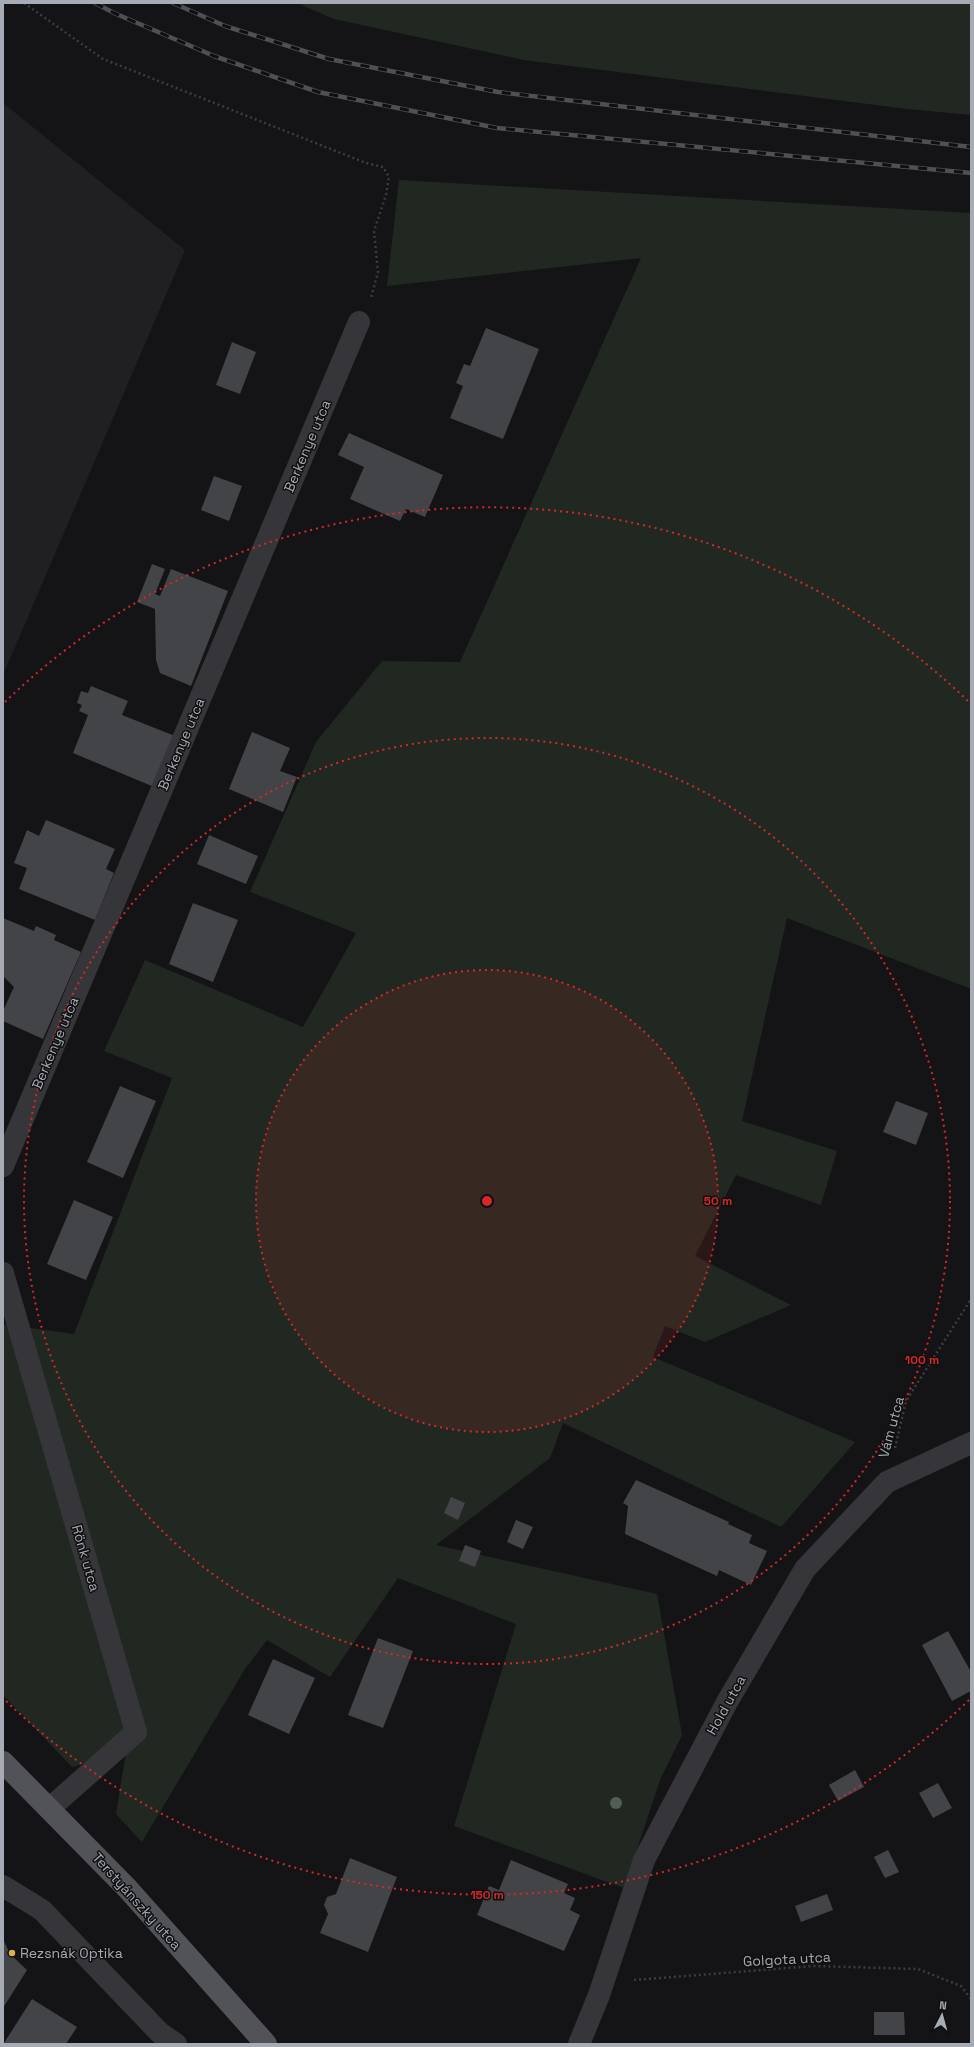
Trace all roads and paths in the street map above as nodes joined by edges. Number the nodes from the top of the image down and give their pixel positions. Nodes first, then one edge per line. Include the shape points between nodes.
1 (24, 3) edge
2 (378, 272) dead end
3 (360, 322) dead end
4 (3, 1166) edge
5 (3, 1274) edge
6 (971, 1299) edge
7 (971, 1443) edge
8 (887, 1482) junction
9 (3, 1762) edge
10 (50, 1808) junction
11 (3, 1886) edge
12 (598, 1995) junction
13 (971, 1999) edge
14 (176, 2044) edge
15 (266, 2044) edge
16 (579, 2044) edge

1 - 2 path via 103,59 366,163 383,167 389,177 374,231
3 - 4 street, Berkenye utca
5 - 10 street, Rönk utca via 136,1732
6 - 8 path, Vám utca via 906,1401
7 - 8 street, Hold utca
8 - 12 street, Hold utca via 805,1569 727,1702 644,1860
9 - 10 main road, Terstyánszky utca
10 - 15 main road, Terstyánszky utca via 127,1888
11 - 14 street via 42,1910 160,2033
12 - 13 path, Golgota utca via 629,1980 814,1966 918,1969 960,1986
12 - 16 street, Hold utca

